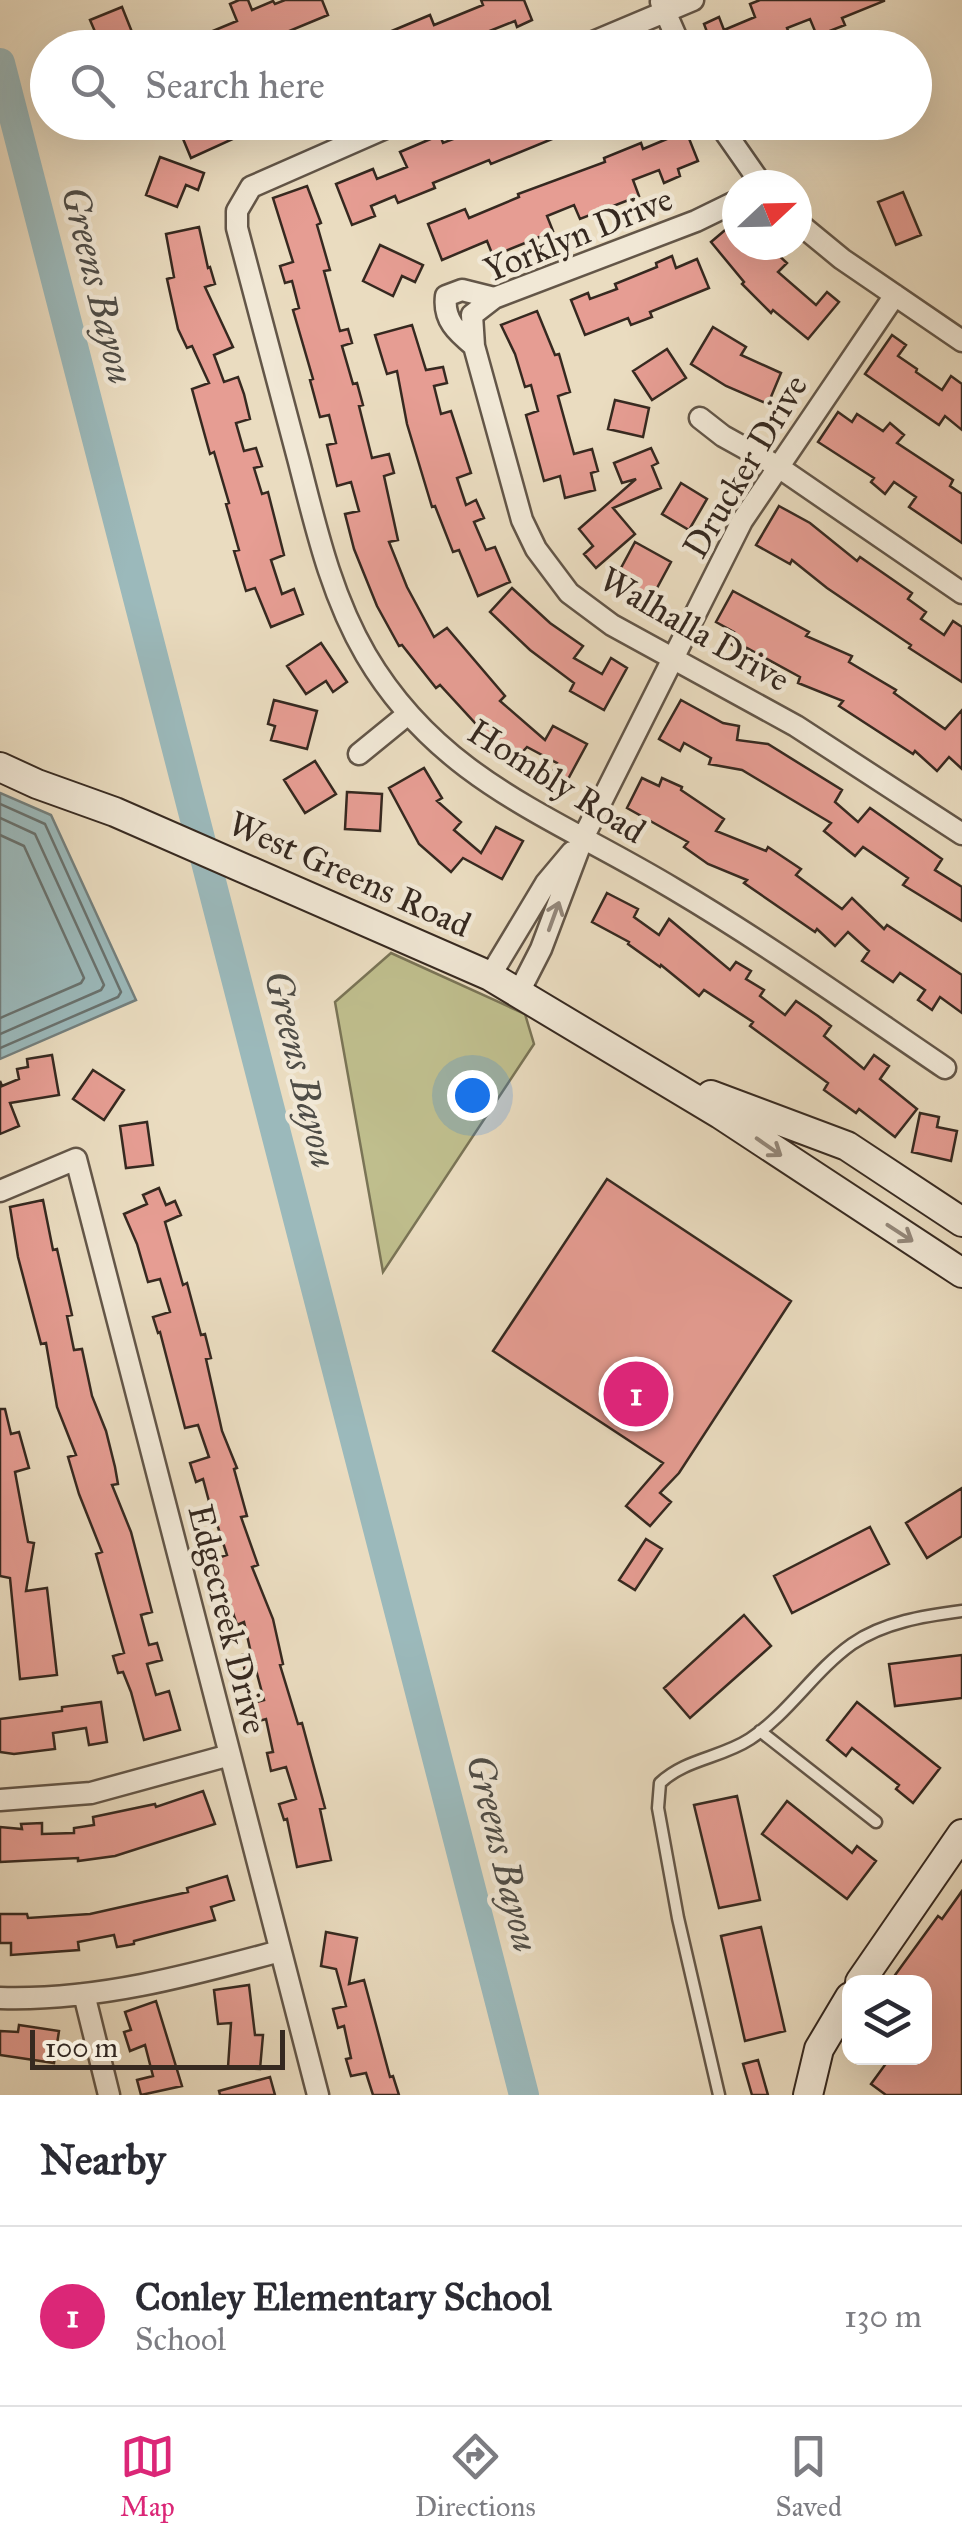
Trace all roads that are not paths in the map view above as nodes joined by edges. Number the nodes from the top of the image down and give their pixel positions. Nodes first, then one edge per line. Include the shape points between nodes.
1 (693, 0) edge
2 (662, 6) edge
3 (615, 30) edge
4 (673, 30) edge
5 (359, 140) edge
6 (731, 140) edge
7 (752, 170) edge
8 (722, 208) edge
9 (812, 235) edge
10 (895, 295) junction
11 (494, 298) junction
12 (962, 341) edge
13 (474, 346) junction
14 (700, 418) dead end
15 (777, 466) junction
16 (962, 593) edge
17 (674, 658) junction
18 (408, 714) junction
19 (358, 754) dead end
20 (0, 767) edge
21 (962, 834) edge
22 (582, 838) junction
23 (490, 976) junction
24 (519, 992) junction
25 (945, 1068) dead end
26 (658, 1076) junction
27 (0, 1191) edge
28 (962, 1222) edge
29 (962, 1273) edge
30 (962, 1610) edge
31 (760, 1732) junction
32 (230, 1755) junction
33 (0, 1800) edge
34 (876, 1822) dead end
35 (962, 1834) edge
36 (280, 1951) junction
37 (865, 1975) edge
38 (84, 1994) junction
39 (0, 1998) edge
40 (842, 2011) edge
41 (109, 2095) edge
42 (318, 2095) edge
43 (718, 2095) edge
44 (808, 2095) edge

1 - 2 street
2 - 3 street
2 - 4 street
5 - 18 street, Hombly Road via 252,187 236,210 331,580 367,657
6 - 7 street
8 - 11 street, Yorklyn Drive
9 - 10 street
10 - 12 street
10 - 15 street, Drucker Drive
11 - 13 street, Yorklyn Drive via 472,315
11 - 13 street via 462,290 446,296 452,328
13 - 17 street, Walhalla Drive via 536,550 590,611
14 - 15 street
15 - 16 street
15 - 17 street, Drucker Drive
17 - 21 street, Walhalla Drive via 796,726
17 - 22 street, Drucker Drive
18 - 19 street
18 - 22 street, Hombly Road via 468,771
20 - 23 main road, West Greens Road
22 - 23 street, Drucker Drive
24 -> 22 street, Drucker Drive via 542,950
22 - 25 street, Hombly Road via 761,943
23 - 24 main road, West Greens Road
24 - 26 main road, West Greens Road
26 - 28 main road, West Greens Road via 847,1146
26 -> 29 main road, West Greens Road
27 - 32 street, Edgecreek Drive via 76,1158
30 - 31 lane via 898,1622 850,1645
31 - 34 lane
31 - 43 lane via 660,1783 658,1808 678,1918
32 - 33 street via 90,1793
32 - 36 street, Edgecreek Drive
35 - 37 main road
36 - 38 street
36 - 42 street, Edgecreek Drive
38 - 39 street
38 - 41 street
40 - 44 main road via 820,2049

